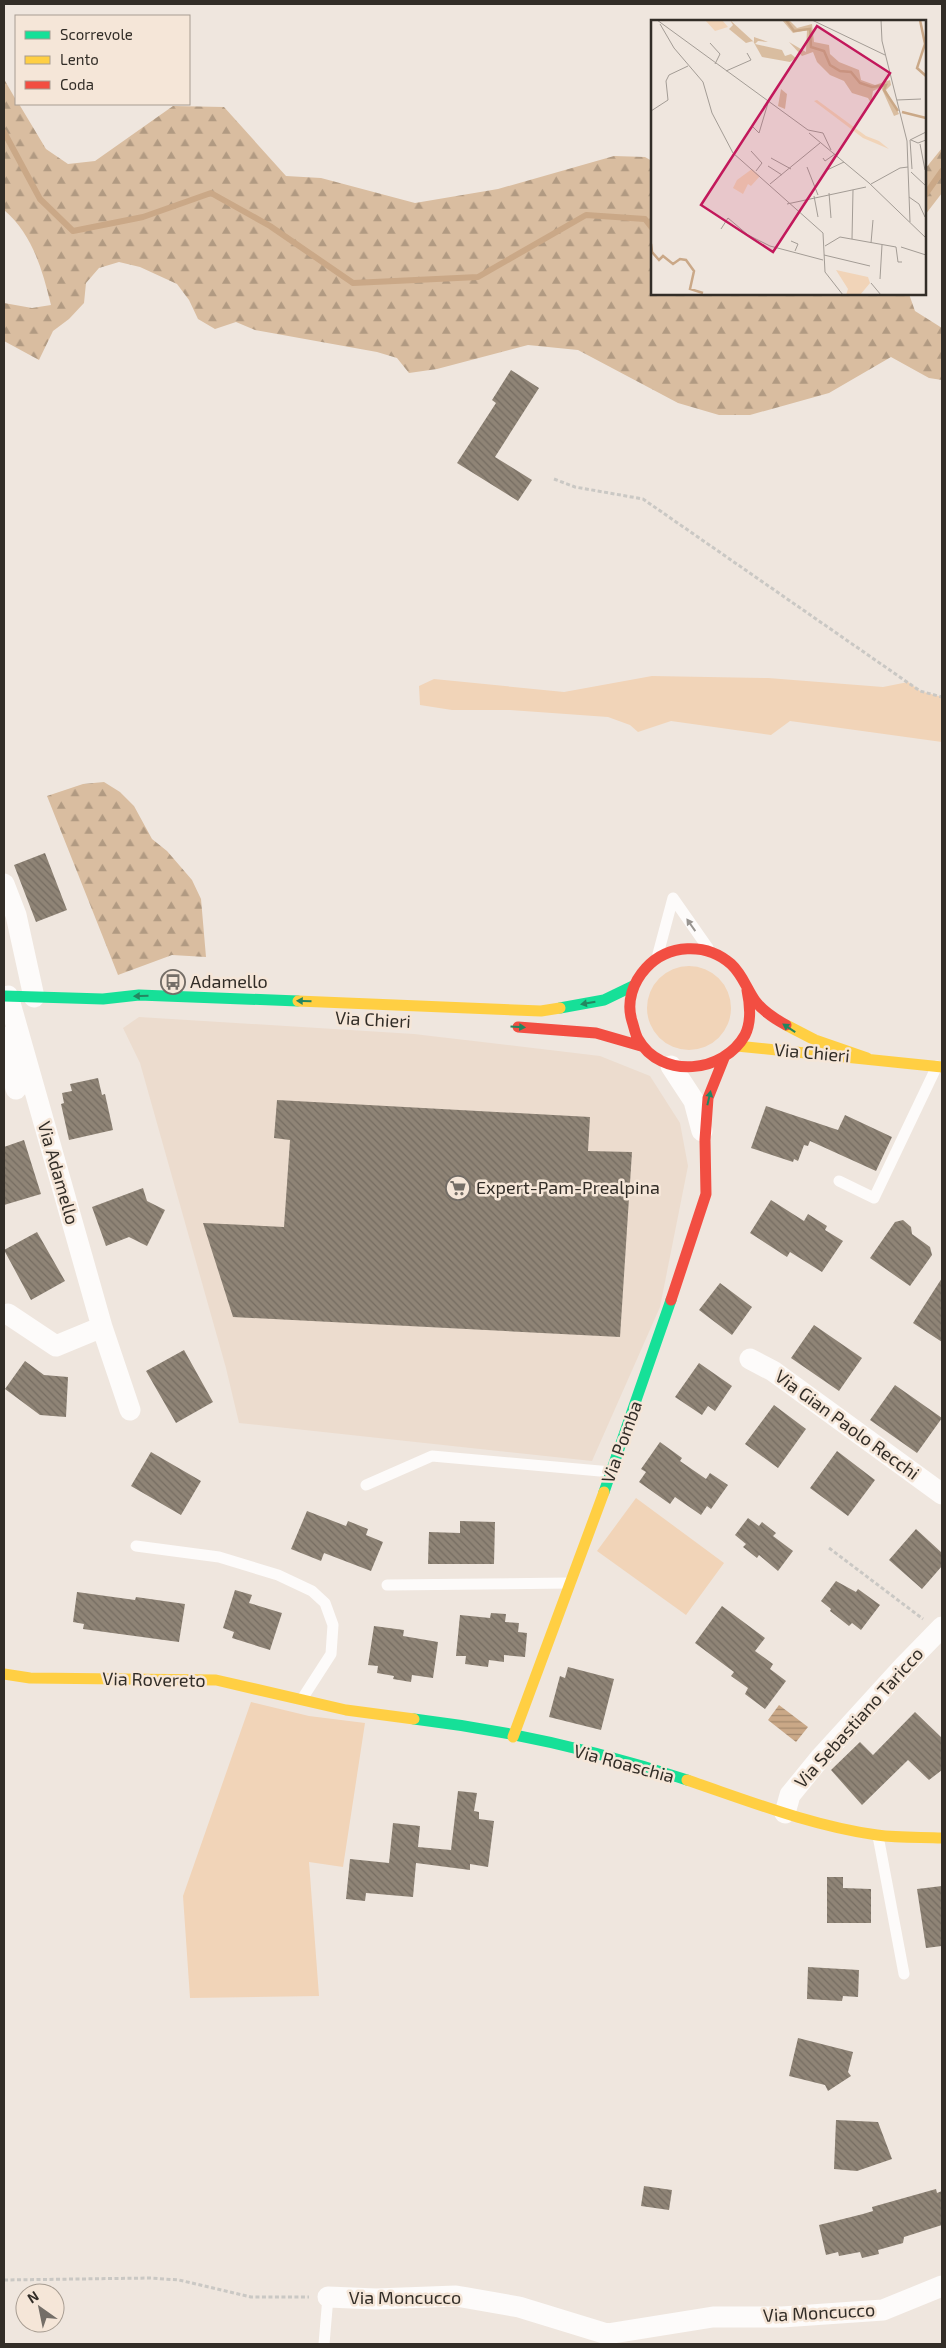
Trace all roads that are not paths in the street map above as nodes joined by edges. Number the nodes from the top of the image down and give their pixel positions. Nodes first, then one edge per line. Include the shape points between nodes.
1 (4, 884) edge
2 (710, 952) junction
3 (656, 958) junction
4 (633, 986) junction
5 (747, 990) junction
6 (6, 996) edge
7 (34, 997) junction
8 (104, 999) junction
9 (135, 1008) dead end
10 (510, 1026) dead end
11 (7, 1030) edge
12 (642, 1046) junction
13 (737, 1046) junction
14 (724, 1058) junction
15 (867, 1058) junction
16 (671, 1066) junction
17 (940, 1067) edge
18 (16, 1089) dead end
19 (705, 1140) junction
20 (840, 1181) dead end
21 (8, 1314) dead end
22 (102, 1327) junction
23 (750, 1359) dead end
24 (130, 1410) dead end
25 (611, 1472) junction
26 (366, 1485) dead end
27 (942, 1494) edge
28 (136, 1546) dead end
29 (570, 1583) junction
30 (386, 1585) dead end
31 (940, 1629) edge
32 (4, 1674) edge
33 (302, 1699) junction
34 (513, 1737) junction
35 (785, 1813) junction
36 (878, 1835) junction
37 (942, 1838) edge
38 (904, 1974) dead end
39 (942, 2286) edge
40 (328, 2297) joint
41 (324, 2344) edge

1 - 7 street via 16,915
2 - 3 street, Via Chieri via 692,948 673,950
2 -> 3 lane via 673,898
2 - 5 street, Via Chieri via 733,967
3 - 4 street, Via Chieri
4 -> 8 street, Via Chieri via 604,1000 541,1011 139,995
4 - 12 street, Via Chieri via 629,1007 632,1027
5 - 13 street, Via Chieri via 750,1010 747,1029
15 -> 5 street, Via Chieri via 799,1034 766,1012
6 - 7 street, Via Chieri
6 - 11 street, Via Adamello
7 - 8 street, Via Chieri
8 - 9 street, Via Chieri
10 -> 12 street, Via Chieri via 568,1029 620,1037
11 - 18 street, Via Adamello
11 - 22 street, Via Adamello
12 - 16 street, Via Chieri
13 - 14 street, Via Chieri
13 - 15 street, Via Chieri
14 - 16 street, Via Chieri via 707,1066 689,1069
19 -> 14 street, Via Pomba via 708,1098
15 - 17 street
16 - 19 street, Via Pomba via 694,1102
17 - 20 lane via 874,1198
19 - 25 street, Via Pomba via 706,1194 668,1314
21 - 22 street via 56,1346
22 - 24 street, Via Adamello
23 - 27 street, Via Gian Paolo Recchi via 773,1371
25 - 26 lane via 432,1456
25 - 29 street, Via Pomba
28 - 33 lane via 219,1557 278,1575 312,1591 325,1603 333,1625 331,1654
29 - 30 lane
29 - 34 street, Via Pomba
31 - 35 street, Via Sebastiano Taricco via 902,1666 821,1757 790,1795
32 - 33 street, Via Rovereto via 30,1678 216,1680
33 - 34 street, Via Roaschia via 346,1710 466,1725
34 - 35 street, Via Roaschia via 638,1764
35 - 36 street, Via Roaschia
36 - 37 street, Via Roaschia
36 - 38 lane
39 - 40 street, Via Moncucco via 883,2310 782,2317 713,2317 607,2334 519,2307 456,2296 376,2300
40 - 41 lane

